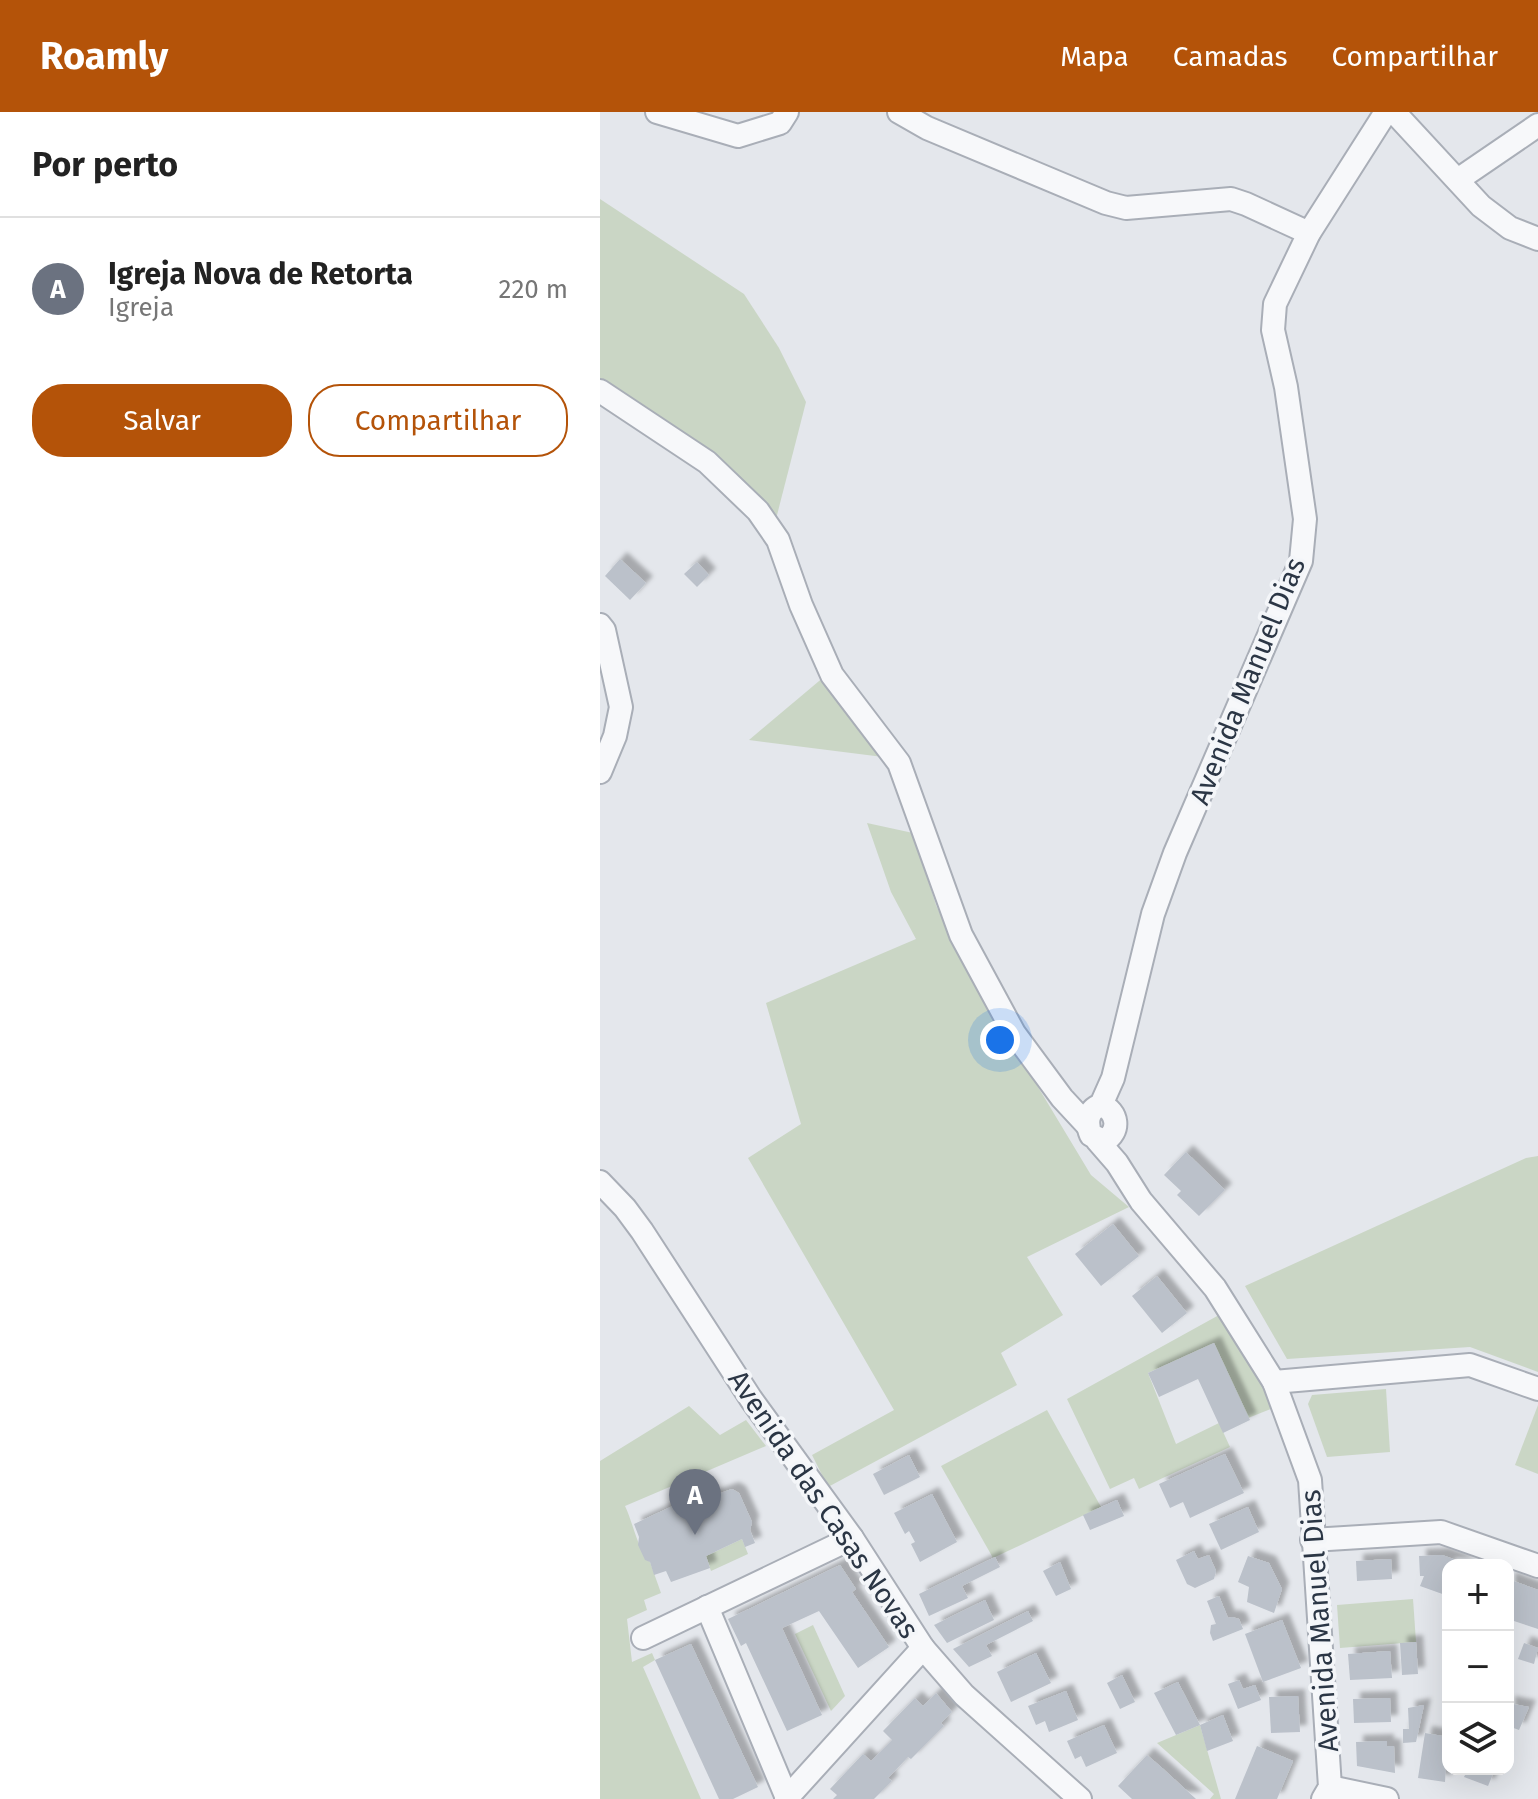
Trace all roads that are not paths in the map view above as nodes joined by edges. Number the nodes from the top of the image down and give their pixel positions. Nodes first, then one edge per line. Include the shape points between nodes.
1 (657, 112) edge
2 (787, 112) edge
3 (899, 112) edge
4 (1386, 112) edge
5 (1394, 112) edge
6 (1538, 125) edge
7 (1459, 179) junction
8 (1309, 233) junction
9 (1538, 239) edge
10 (600, 391) edge
11 (600, 625) edge
12 (600, 772) edge
13 (1102, 1121) junction
14 (600, 1182) edge
15 (1274, 1382) junction
16 (1538, 1389) edge
17 (852, 1538) junction
18 (1312, 1540) junction
19 (1538, 1566) edge
20 (707, 1607) junction
21 (643, 1638) dead end
22 (923, 1648) junction
23 (1327, 1793) edge
24 (786, 1798) edge
25 (1080, 1799) edge
26 (1387, 1799) edge

1 - 2 street via 738,136 780,123
3 - 8 street via 1106,203 1126,208 1231,199
4 - 8 street, Avenida Manuel Dias
5 - 7 street
6 - 7 street
7 - 9 street via 1500,221
8 - 13 street, Avenida Manuel Dias via 1275,304 1273,330 1305,519 1301,561 1153,914
10 - 13 street via 707,462 758,511 778,540 832,675 899,763 961,935 1014,1033 1062,1098
11 - 12 street via 621,707
13 - 15 street, Avenida Manuel Dias via 1117,1163 1141,1201 1215,1288
14 - 17 street, Avenida das Casas Novas via 642,1231 751,1399
15 - 16 street via 1470,1365
15 - 18 street, Avenida Manuel Dias via 1310,1480
17 - 20 street
17 - 22 street, Avenida das Casas Novas
18 - 19 street via 1441,1532
18 - 23 street, Avenida Manuel Dias
20 - 21 street
20 - 24 street
22 - 24 street
22 - 25 street, Avenida das Casas Novas via 964,1695
23 - 26 street

